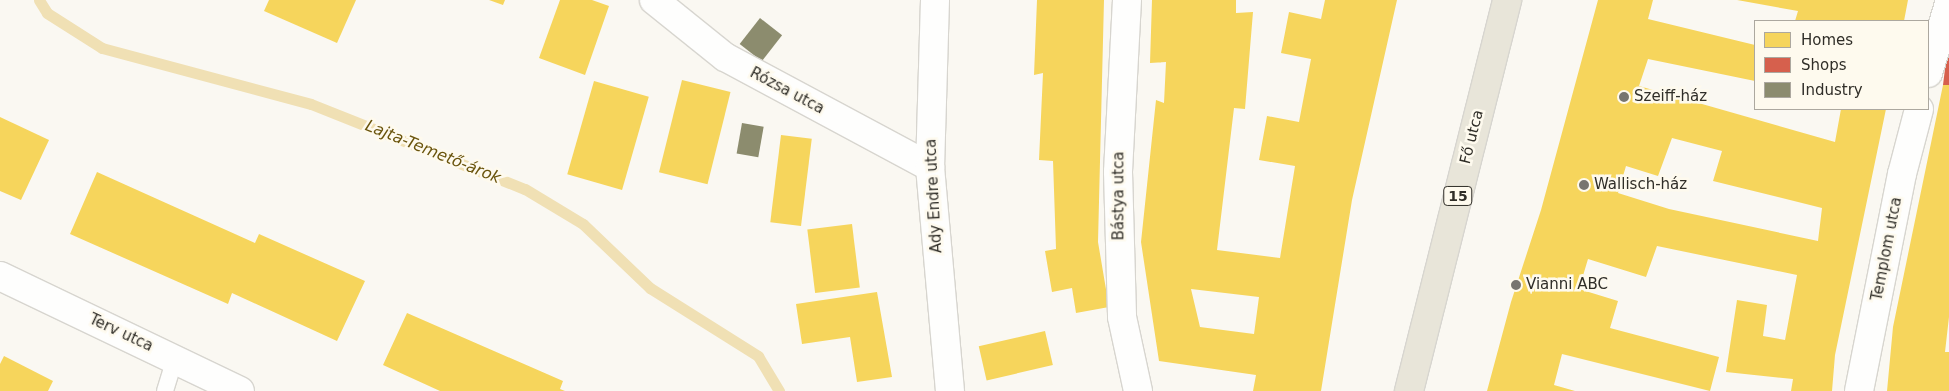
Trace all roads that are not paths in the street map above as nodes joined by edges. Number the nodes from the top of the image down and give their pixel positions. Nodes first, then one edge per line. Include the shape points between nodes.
1 (654, 0) edge
2 (935, 0) edge
3 (1127, 0) edge
4 (1507, 0) edge
5 (1949, 4) edge
6 (1929, 70) edge
7 (1919, 110) edge
8 (930, 167) junction
9 (0, 276) edge
10 (175, 358) junction
11 (165, 391) edge
12 (240, 391) edge
13 (950, 391) edge
14 (1138, 391) edge
15 (1409, 391) edge
16 (1859, 391) edge

1 - 8 street, Rózsa utca via 725,57
2 - 8 street, Ady Endre utca
3 - 14 street, Bástya utca via 1118,172 1122,308
4 - 15 main road, Fő utca / 15
5 - 6 street
7 - 16 street, Templom utca via 1902,174
8 - 13 street, Ady Endre utca
9 - 10 street, Terv utca
10 - 11 lane
10 - 12 street, Terv utca

